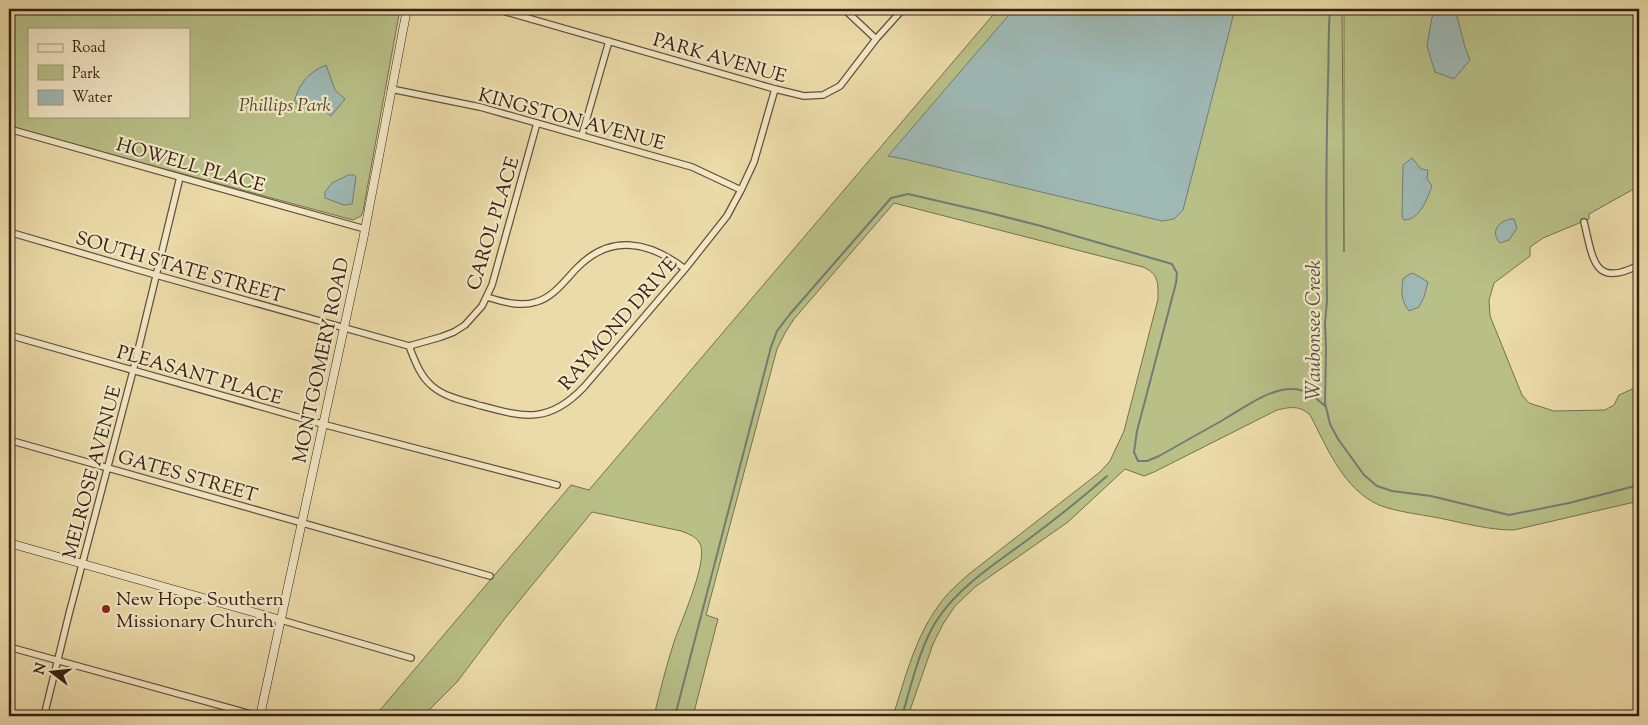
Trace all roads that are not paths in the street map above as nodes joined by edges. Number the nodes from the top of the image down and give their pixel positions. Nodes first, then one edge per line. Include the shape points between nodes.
1 (407, 9) edge
2 (499, 9) edge
3 (844, 9) edge
4 (903, 9) edge
5 (876, 39) junction
6 (609, 41) junction
7 (391, 89) junction
8 (775, 89) junction
9 (537, 123) junction
10 (9, 129) edge
11 (582, 135) junction
12 (180, 177) junction
13 (742, 190) junction
14 (1584, 222) dead end
15 (365, 229) junction
16 (9, 232) edge
17 (1639, 265) edge
18 (685, 269) junction
19 (156, 275) junction
20 (487, 298) junction
21 (344, 328) junction
22 (9, 336) edge
23 (409, 346) junction
24 (133, 371) junction
25 (322, 424) junction
26 (9, 440) edge
27 (106, 468) junction
28 (557, 485) dead end
29 (302, 523) junction
30 (9, 543) edge
31 (83, 564) junction
32 (490, 576) dead end
33 (281, 620) junction
34 (9, 647) edge
35 (410, 658) dead end
36 (58, 661) junction
37 (44, 716) edge
38 (259, 716) edge

1 - 7 street, MONTGOMERY ROAD
2 - 6 street, PARK AVENUE
3 - 5 street
4 - 5 street, PARK AVENUE
5 - 8 street, PARK AVENUE via 840,86 823,95 804,96
6 - 8 street, PARK AVENUE
6 - 11 street
7 - 9 street, KINGSTON AVENUE via 480,107
7 - 15 street, MONTGOMERY ROAD
8 - 13 street, RAYMOND DRIVE
9 - 11 street, KINGSTON AVENUE
9 - 20 street, CAROL PLACE
10 - 12 street, HOWELL PLACE
11 - 13 street, KINGSTON AVENUE via 692,167
12 - 15 street, HOWELL PLACE
12 - 19 street, MELROSE AVENUE
13 - 18 street, RAYMOND DRIVE via 716,231
14 - 17 street via 1594,262 1602,271 1620,274
15 - 21 street, MONTGOMERY ROAD
16 - 19 street, SOUTH STATE STREET
18 - 20 street via 646,247 622,245 588,258 543,300 515,304
18 - 23 street, RAYMOND DRIVE via 573,398 562,407 537,415 510,414 440,392 423,377
19 - 21 street, SOUTH STATE STREET
19 - 24 street, MELROSE AVENUE
20 - 23 street, CAROL PLACE via 473,317 454,332
21 - 23 street
21 - 25 street, MONTGOMERY ROAD
22 - 24 street, PLEASANT PLACE
24 - 25 street, PLEASANT PLACE
24 - 27 street, MELROSE AVENUE
25 - 28 street, PLEASANT PLACE
25 - 29 street, MONTGOMERY ROAD
26 - 27 street, GATES STREET
27 - 29 street, GATES STREET
27 - 31 street, MELROSE AVENUE
29 - 32 street, GATES STREET
29 - 33 street, MONTGOMERY ROAD
30 - 31 street
31 - 33 street
31 - 36 street, MELROSE AVENUE
33 - 35 street
33 - 38 street, MONTGOMERY ROAD
34 - 36 street
36 - 37 street, MELROSE AVENUE
36 - 38 street

